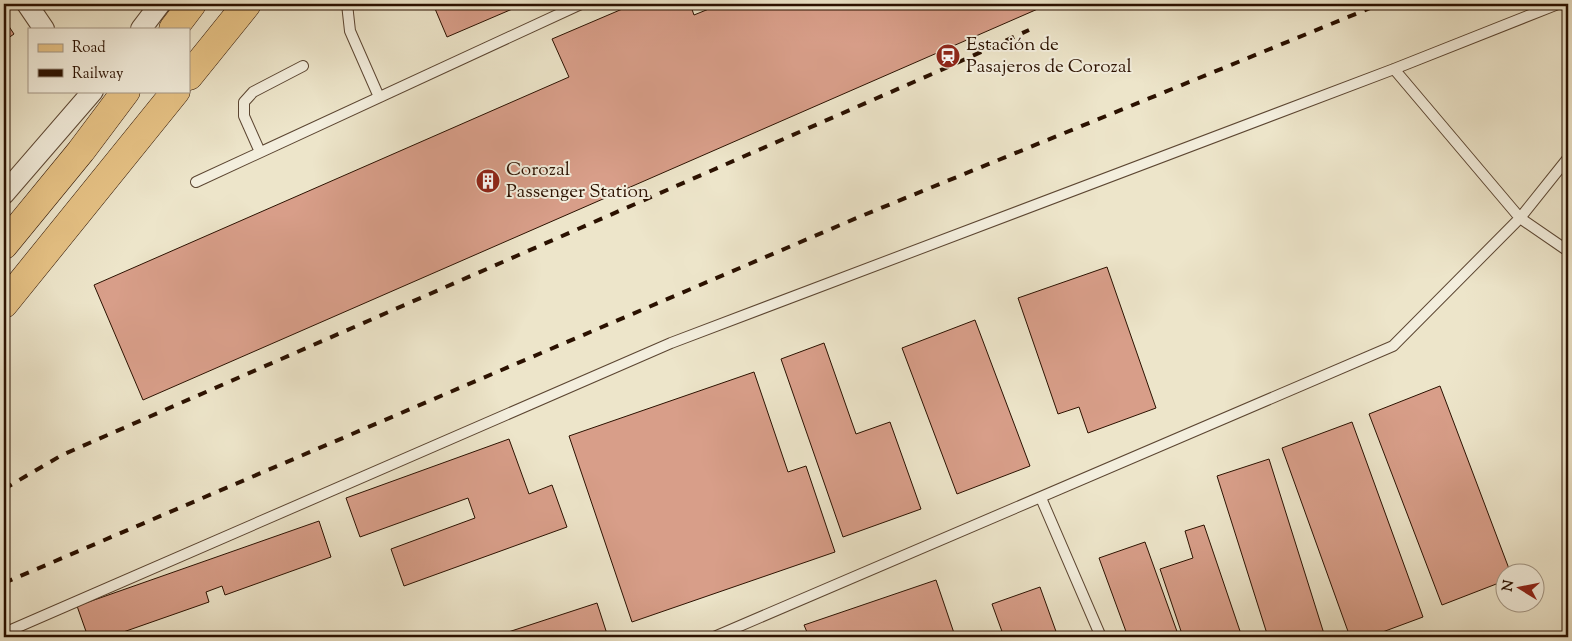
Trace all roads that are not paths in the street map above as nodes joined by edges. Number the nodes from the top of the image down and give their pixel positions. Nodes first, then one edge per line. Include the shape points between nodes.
1 (27, 4) edge
2 (160, 4) edge
3 (192, 4) edge
4 (247, 4) edge
5 (347, 4) edge
6 (581, 4) edge
7 (1558, 4) edge
8 (43, 28) edge
9 (142, 28) edge
10 (174, 28) edge
11 (303, 66) dead end
12 (1394, 68) junction
13 (190, 75) edge
14 (92, 92) edge
15 (125, 92) edge
16 (175, 92) edge
17 (379, 97) junction
18 (260, 152) junction
19 (1568, 158) edge
20 (196, 182) dead end
21 (4, 194) edge
22 (1520, 218) junction
23 (4, 245) edge
24 (1568, 251) edge
25 (4, 304) edge
26 (1041, 498) junction
27 (4, 633) edge
28 (714, 637) edge
29 (1101, 637) edge

1 - 8 street
2 - 9 street
3 - 10 main road
4 - 13 main road
5 - 17 lane via 350,31
6 - 17 lane
7 - 12 lane
11 - 18 lane via 253,92 244,102 244,116
12 - 22 lane
12 - 27 lane via 670,343
14 - 21 street
15 - 23 main road
16 - 25 main road
17 - 18 lane
18 - 20 lane
19 - 22 lane
22 - 24 lane
22 - 26 lane via 1393,346
26 - 28 lane
26 - 29 lane

